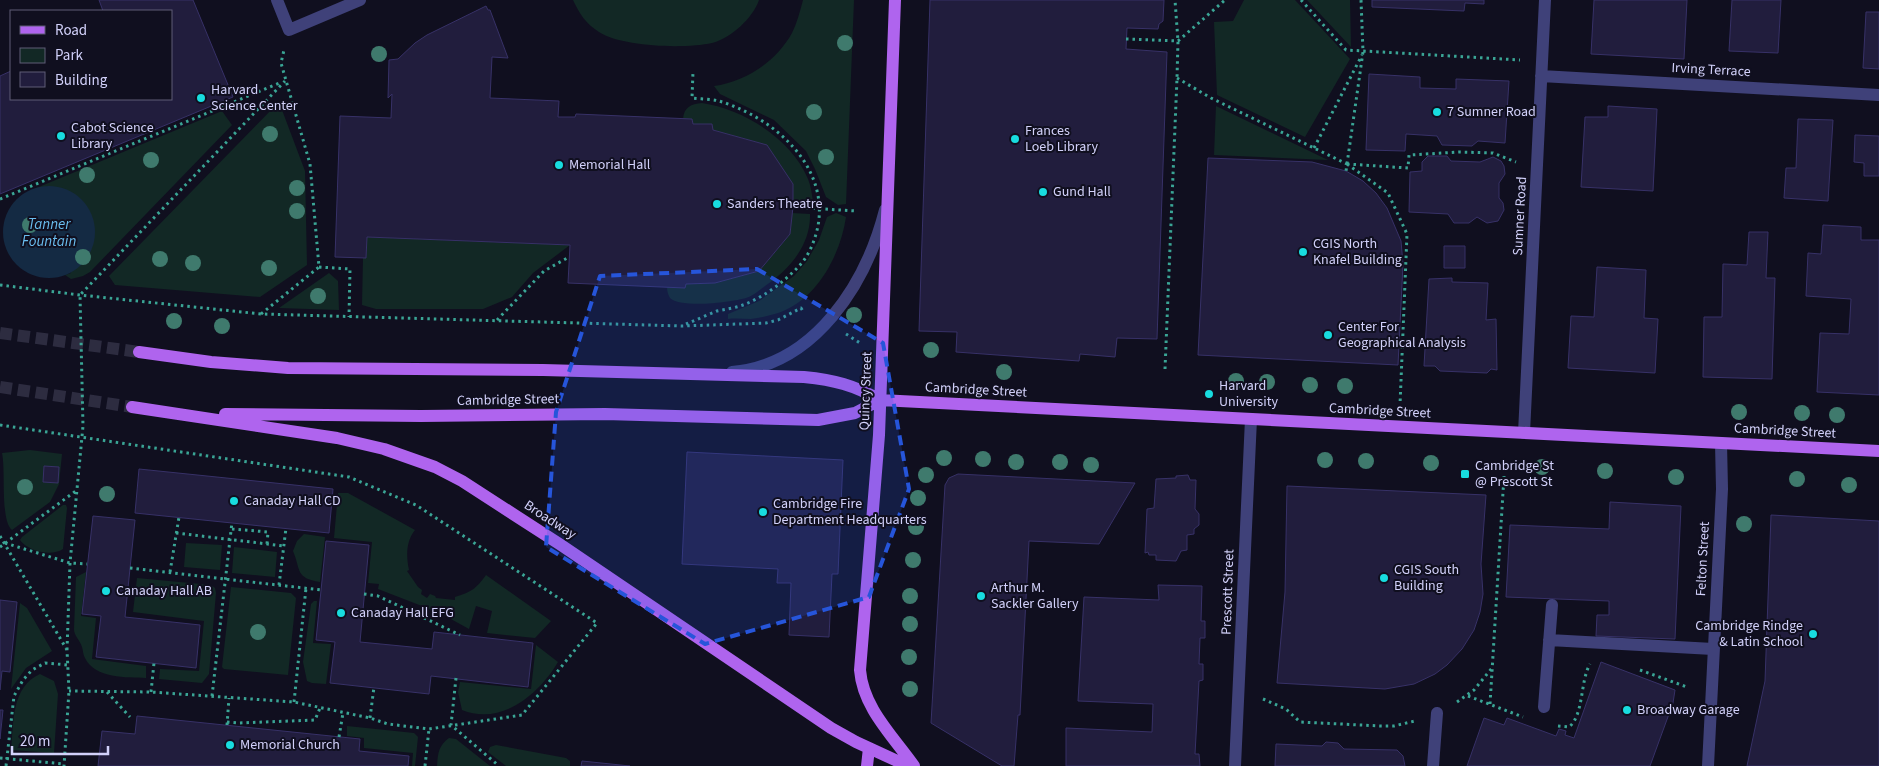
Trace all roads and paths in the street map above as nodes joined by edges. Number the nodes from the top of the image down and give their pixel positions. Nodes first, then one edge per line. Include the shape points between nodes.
1 (277, 0) edge
2 (360, 0) edge
3 (895, 0) edge
4 (1175, 0) edge
5 (1225, 0) edge
6 (1301, 0) edge
7 (1361, 0) edge
8 (1545, 0) edge
9 (1126, 39) dead end
10 (1178, 41) junction
11 (1363, 52) junction
12 (1542, 62) junction
13 (280, 63) dead end
14 (693, 72) dead end
15 (1541, 76) junction
16 (1177, 78) junction
17 (285, 80) junction
18 (1879, 95) edge
19 (1314, 148) junction
20 (1537, 163) junction
21 (1347, 164) junction
22 (1346, 171) dead end
23 (888, 198) junction
24 (0, 199) edge
25 (793, 207) dead end
26 (821, 210) junction
27 (856, 211) dead end
28 (569, 257) dead end
29 (319, 267) junction
30 (0, 285) edge
31 (80, 295) junction
32 (801, 308) dead end
33 (261, 314) junction
34 (350, 316) junction
35 (496, 320) junction
36 (683, 326) junction
37 (844, 333) dead end
38 (863, 345) dead end
39 (140, 352) tunnel mouth
40 (1165, 369) dead end
41 (706, 375) junction
42 (880, 400) junction
43 (132, 407) joint
44 (1251, 419) junction
45 (0, 425) edge
46 (1399, 427) junction
47 (1524, 433) junction
48 (82, 438) junction
49 (1722, 443) junction
50 (1879, 451) edge
51 (1504, 476) dead end
52 (77, 490) junction
53 (179, 517) dead end
54 (232, 522) dead end
55 (286, 528) dead end
56 (232, 529) junction
57 (176, 533) junction
58 (0, 536) edge
59 (231, 540) junction
60 (4, 543) junction
61 (268, 544) junction
62 (284, 546) junction
63 (0, 547) edge
64 (70, 562) junction
65 (88, 564) dead end
66 (130, 568) dead end
67 (170, 572) junction
68 (226, 579) junction
69 (279, 585) junction
70 (306, 588) junction
71 (321, 590) dead end
72 (364, 594) dead end
73 (1552, 605) dead end
74 (460, 635) dead end
75 (1549, 640) junction
76 (1713, 649) junction
77 (67, 650) junction
78 (1596, 660) dead end
79 (154, 663) dead end
80 (68, 665) junction
81 (1632, 667) dead end
82 (1492, 668) junction
83 (456, 678) dead end
84 (374, 688) dead end
85 (1686, 688) dead end
86 (69, 690) junction
87 (107, 691) junction
88 (151, 692) junction
89 (212, 696) junction
90 (1468, 696) junction
91 (229, 698) junction
92 (1263, 699) dead end
93 (294, 702) junction
94 (1490, 704) junction
95 (1544, 707) dead end
96 (320, 708) junction
97 (343, 713) junction
98 (1437, 713) junction
99 (130, 718) dead end
100 (370, 718) junction
101 (1526, 718) dead end
102 (451, 725) junction
103 (1552, 725) dead end
104 (429, 729) junction
105 (339, 738) dead end
106 (868, 748) junction
107 (0, 758) edge
108 (7, 759) junction
109 (64, 765) edge
110 (6, 766) edge
111 (425, 766) edge
112 (499, 766) edge
113 (867, 766) edge
114 (908, 766) edge
115 (914, 766) edge
116 (1235, 766) edge
117 (1433, 766) edge
118 (1708, 766) edge

1 - 2 street via 289,30
3 - 23 main road, Quincy Street
4 - 10 path
5 - 10 path
6 - 11 path via 1346,50
7 - 11 path
8 - 12 street, Sumner Road
9 - 10 path
10 - 16 path
11 - 12 path
11 - 19 path
11 - 21 path
12 - 15 street, Sumner Road
13 - 17 path
14 - 26 path via 692,98 717,100 772,127 789,140 811,174
15 - 18 street, Irving Terrace
15 - 20 street, Sumner Road
16 - 19 path
16 - 40 path
17 - 24 path
17 - 29 path via 310,164
17 - 31 path
19 - 21 path
20 - 21 path via 1513,162 1493,153 1460,152 1409,155 1408,168
20 - 47 street, Sumner Road
21 - 22 path
21 - 46 path via 1388,193 1407,234
23 - 41 street via 877,235 857,281 841,306 809,341 765,364 738,372
23 - 42 main road, Quincy Street
25 - 26 path
26 - 27 path
26 - 36 path via 812,247 801,265 785,280 743,305
28 - 35 path via 544,271
29 - 33 path
29 - 34 path via 350,269
30 - 31 path
31 - 33 path
31 - 48 path
32 - 36 path via 766,324
33 - 34 path
34 - 35 path
35 - 36 path
37 - 38 path
39 - 41 main road, Cambridge Street via 268,367
41 - 42 main road, Cambridge Street via 833,380
42 - 43 main road, Cambridge Street via 855,414 818,420 605,414 250,415
42 - 44 main road, Cambridge Street
42 - 115 main road, Quincy Street via 861,679 871,706
43 - 106 main road, Broadway via 336,438 384,449 435,467 554,540 831,728
44 - 46 main road, Cambridge Street
44 - 116 street, Prescott Street
45 - 48 path
46 - 47 main road, Cambridge Street
47 - 49 main road, Cambridge Street
48 - 52 path
48 - 102 path via 349,477 416,505 598,624 522,716
49 - 50 main road, Cambridge Street
49 - 76 street, Felton Street
51 - 82 path
52 - 60 path
52 - 64 path
53 - 57 path
54 - 56 path
55 - 62 path
56 - 59 path
56 - 61 path via 268,532
57 - 59 path
57 - 67 path
58 - 60 path
59 - 61 path
59 - 68 path
60 - 63 path
60 - 64 path
60 - 77 path
61 - 62 path
62 - 69 path
64 - 65 path
64 - 77 path
66 - 67 path
67 - 68 path
68 - 69 path
68 - 89 path
69 - 70 path
70 - 71 path
70 - 93 path
72 - 74 path via 378,596
73 - 75 street
75 - 76 street
75 - 95 street
76 - 118 street, Felton Street
77 - 80 path
78 - 103 path via 1587,670 1573,724 1569,727
79 - 88 path
80 - 86 path
80 - 108 path via 46,663 32,670 23,680 14,696
81 - 85 path
82 - 90 path
82 - 94 path
83 - 102 path
84 - 100 path
86 - 87 path
86 - 109 path
87 - 88 path
87 - 99 path
88 - 89 path
89 - 91 path
90 - 94 path
90 - 98 path
91 - 93 path
91 - 96 path via 227,724 315,720
92 - 98 path via 1277,703 1300,722 1394,726
93 - 96 path
94 - 101 path
96 - 97 path
97 - 100 path
97 - 105 path
98 - 117 street
100 - 104 path via 388,724
102 - 104 path
102 - 112 path
104 - 111 path
106 - 113 main road
106 - 114 main road, Broadway
107 - 108 path
108 - 109 path
108 - 110 path

